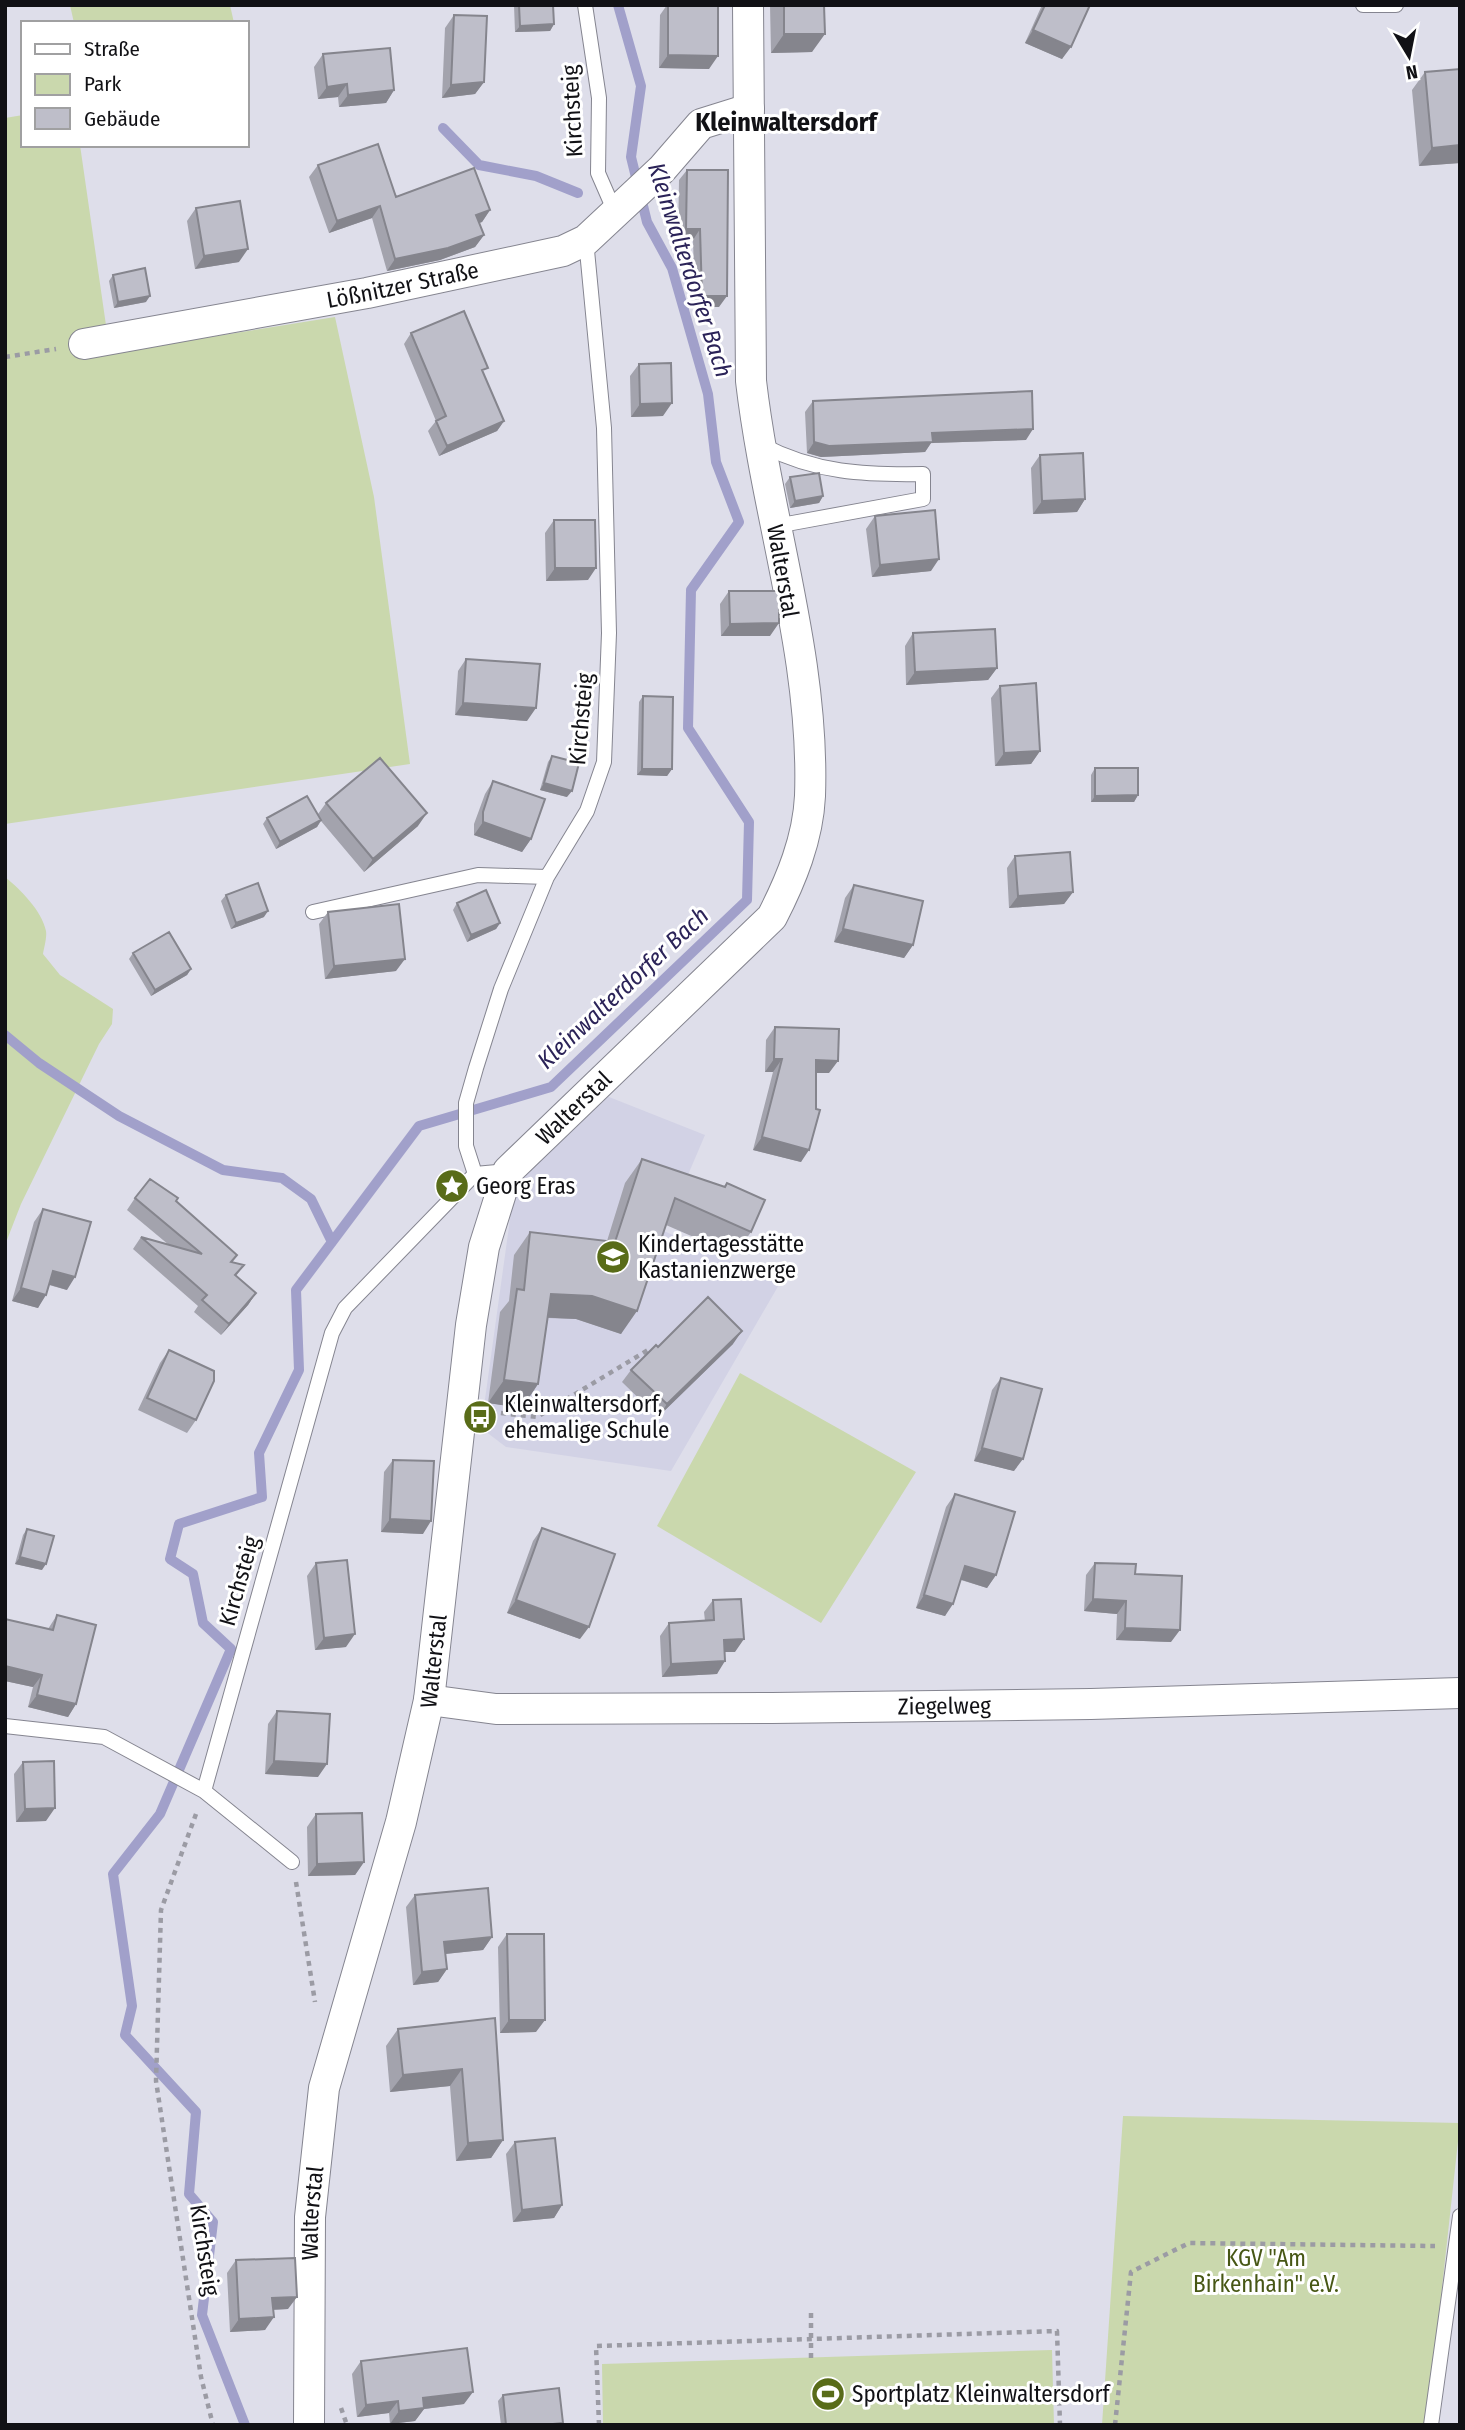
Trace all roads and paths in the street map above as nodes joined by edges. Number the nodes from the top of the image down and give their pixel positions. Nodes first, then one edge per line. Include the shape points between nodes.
1 (585, 5) edge
2 (748, 5) edge
3 (1363, 5) edge
4 (1396, 5) edge
5 (749, 109) junction
6 (623, 205) junction
7 (586, 240) junction
8 (84, 344) joint
9 (5, 357) edge
10 (758, 442) junction
11 (776, 526) junction
12 (547, 877) junction
13 (313, 912) dead end
14 (508, 1171) junction
15 (475, 1174) junction
16 (658, 1356) edge
17 (462, 1409) junction
18 (1460, 1693) edge
19 (429, 1700) junction
20 (5, 1726) edge
21 (199, 1789) junction
22 (292, 1861) joint
23 (335, 2047) junction
24 (1460, 2216) edge
25 (1453, 2247) junction
26 (811, 2312) dead end
27 (810, 2339) junction
28 (811, 2358) dead end
29 (214, 2425) edge
30 (309, 2425) edge
31 (599, 2425) edge
32 (1060, 2425) edge
33 (1115, 2425) edge
34 (1431, 2425) edge

1 - 6 lane, Kirchsteig via 599,98 598,173
2 - 5 street, Walterstal
3 - 4 lane
5 - 6 street, Lößnitzer Straße via 701,124
5 - 10 street, Walterstal via 751,381
6 - 7 street, Lößnitzer Straße
7 - 8 street, Lößnitzer Straße via 563,251 367,293
7 - 12 lane, Kirchsteig via 604,428 609,633 604,762 587,810
8 - 9 path
10 - 11 street, Walterstal
10 - 11 lane via 792,461 820,468 923,474 923,499
11 - 14 street, Walterstal via 806,698 810,797 791,880 772,917
12 - 13 lane via 478,875
12 - 15 lane, Kirchsteig via 502,989 466,1103 466,1146
14 - 15 lane
14 - 17 street, Walterstal via 484,1247
15 - 21 lane, Kirchsteig via 345,1308 332,1333
16 - 17 path via 648,1350 537,1417
17 - 19 street, Walterstal
18 - 19 street, Ziegelweg via 772,1708 496,1709
19 - 23 street, Walterstal via 401,1822
20 - 21 lane via 104,1737
21 - 22 lane
21 - 29 path, Kirchsteig via 160,1910 155,2050 201,2377
22 - 23 path via 317,2013
23 - 30 street, Walterstal via 324,2088 310,2217
24 - 25 lane
25 - 33 path via 1189,2244 1130,2272
25 - 34 lane
26 - 27 path
27 - 28 path
27 - 31 path via 596,2346
27 - 32 path via 1057,2331

